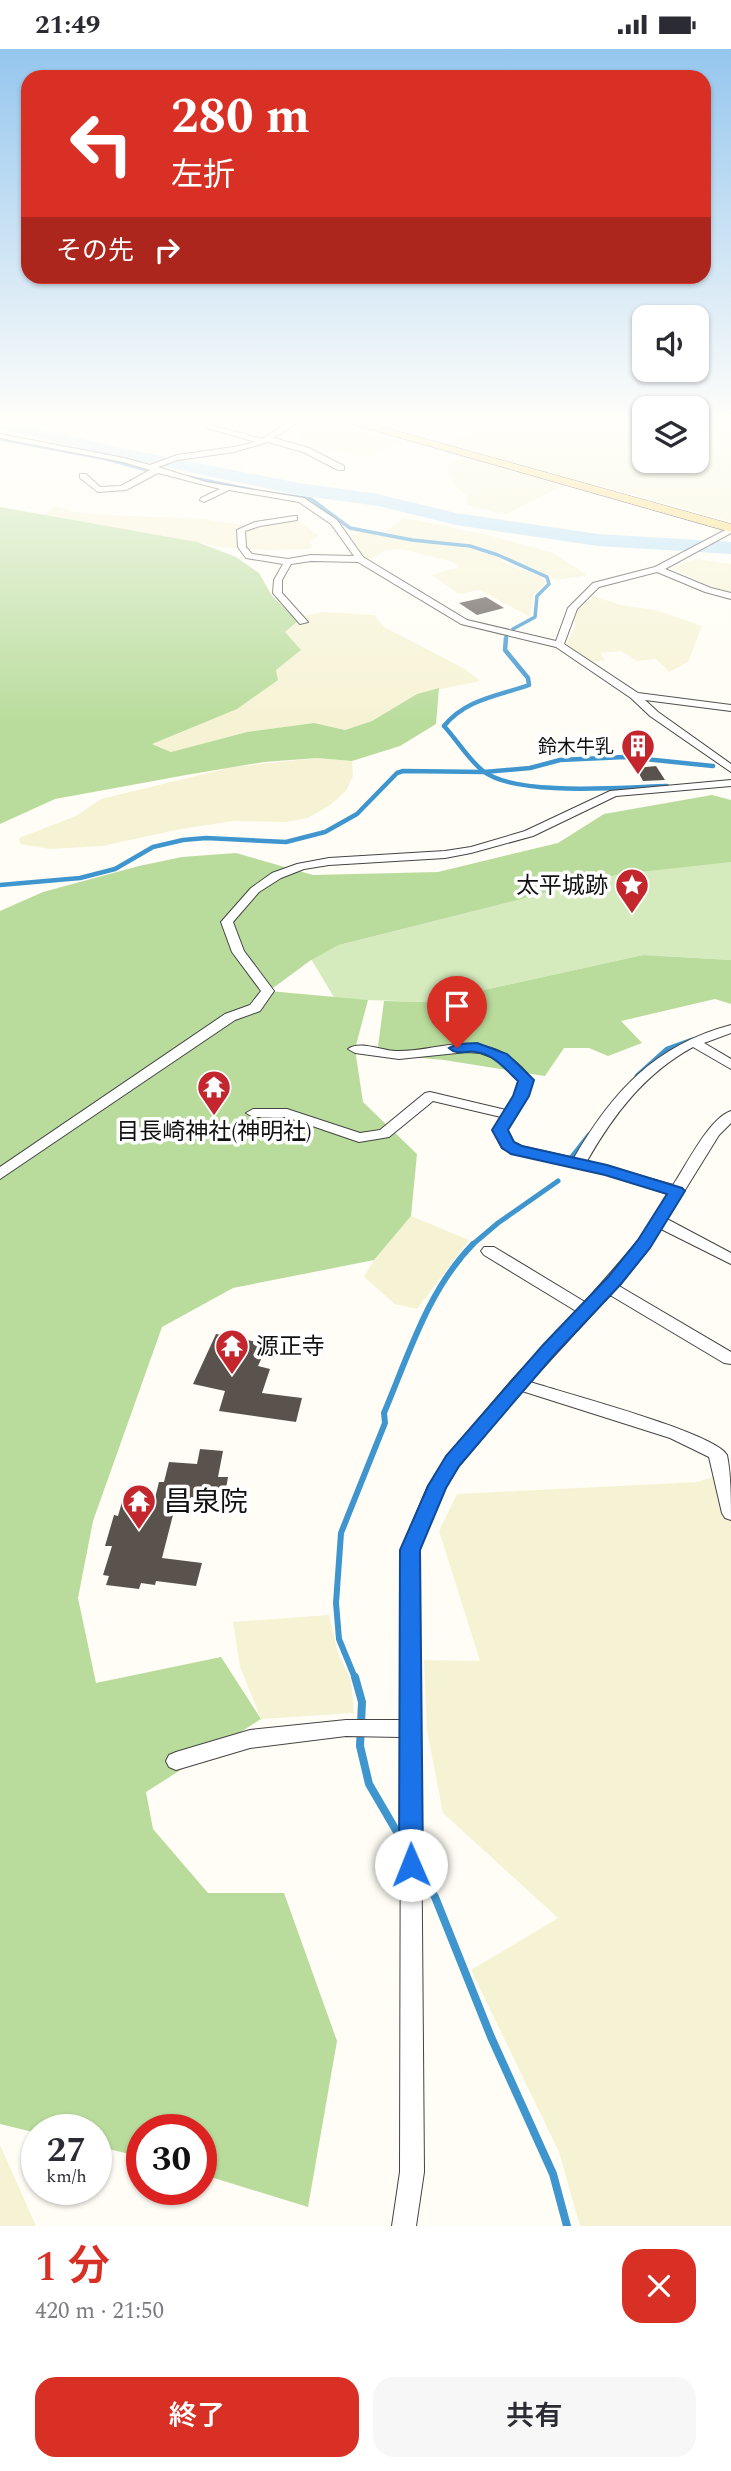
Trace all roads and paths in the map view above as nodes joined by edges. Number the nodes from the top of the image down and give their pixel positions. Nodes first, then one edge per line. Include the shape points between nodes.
1 (278, 521) edge
2 (332, 521) edge
3 (701, 521) edge
4 (731, 529) edge
5 (359, 559) junction
6 (288, 562) junction
7 (658, 569) junction
8 (731, 596) edge
9 (303, 622) dead end
10 (559, 645) junction
11 (635, 696) junction
12 (731, 708) edge
13 (730, 766) edge
14 (731, 783) edge
15 (731, 1029) edge
16 (693, 1042) junction
17 (355, 1049) dead end
18 (731, 1066) edge
19 (253, 1113) dead end
20 (511, 1115) junction
21 (731, 1115) edge
22 (578, 1164) junction
23 (0, 1174) edge
24 (677, 1191) junction
25 (658, 1221) junction
26 (489, 1251) dead end
27 (731, 1259) edge
28 (609, 1287) junction
29 (587, 1311) junction
30 (730, 1359) edge
31 (518, 1384) junction
32 (731, 1513) edge
33 (409, 1729) junction
34 (176, 1761) dead end
35 (404, 2226) edge

1 - 6 street via 241,530 242,547 250,556
2 - 5 street
3 - 4 main road
4 - 7 street
5 - 6 street
5 - 10 street via 464,622
6 - 9 street via 277,593
7 - 8 street
7 - 10 street via 596,585 573,608
10 - 11 street
11 - 12 street
11 - 13 street
14 - 23 street via 614,793 517,838 458,853 327,860 285,870 255,889 227,922 238,953 268,991 255,1008 230,1017
15 - 16 street
16 - 18 street
16 - 22 street via 661,1059 623,1097
17 - 20 street via 400,1055 477,1047 490,1051 526,1080
19 - 20 street via 288,1113 359,1138 384,1134 430,1096
20 - 22 street via 500,1130 508,1145
21 - 24 street via 714,1132
22 - 24 street
24 - 25 street
25 - 27 street
25 - 28 street
26 - 29 street
28 - 29 street
28 - 30 street
29 - 31 street
31 - 32 street via 676,1434 715,1452
31 - 33 street via 453,1461 437,1486 410,1550
33 - 34 street via 346,1728 250,1739
33 - 35 street via 412,2172

